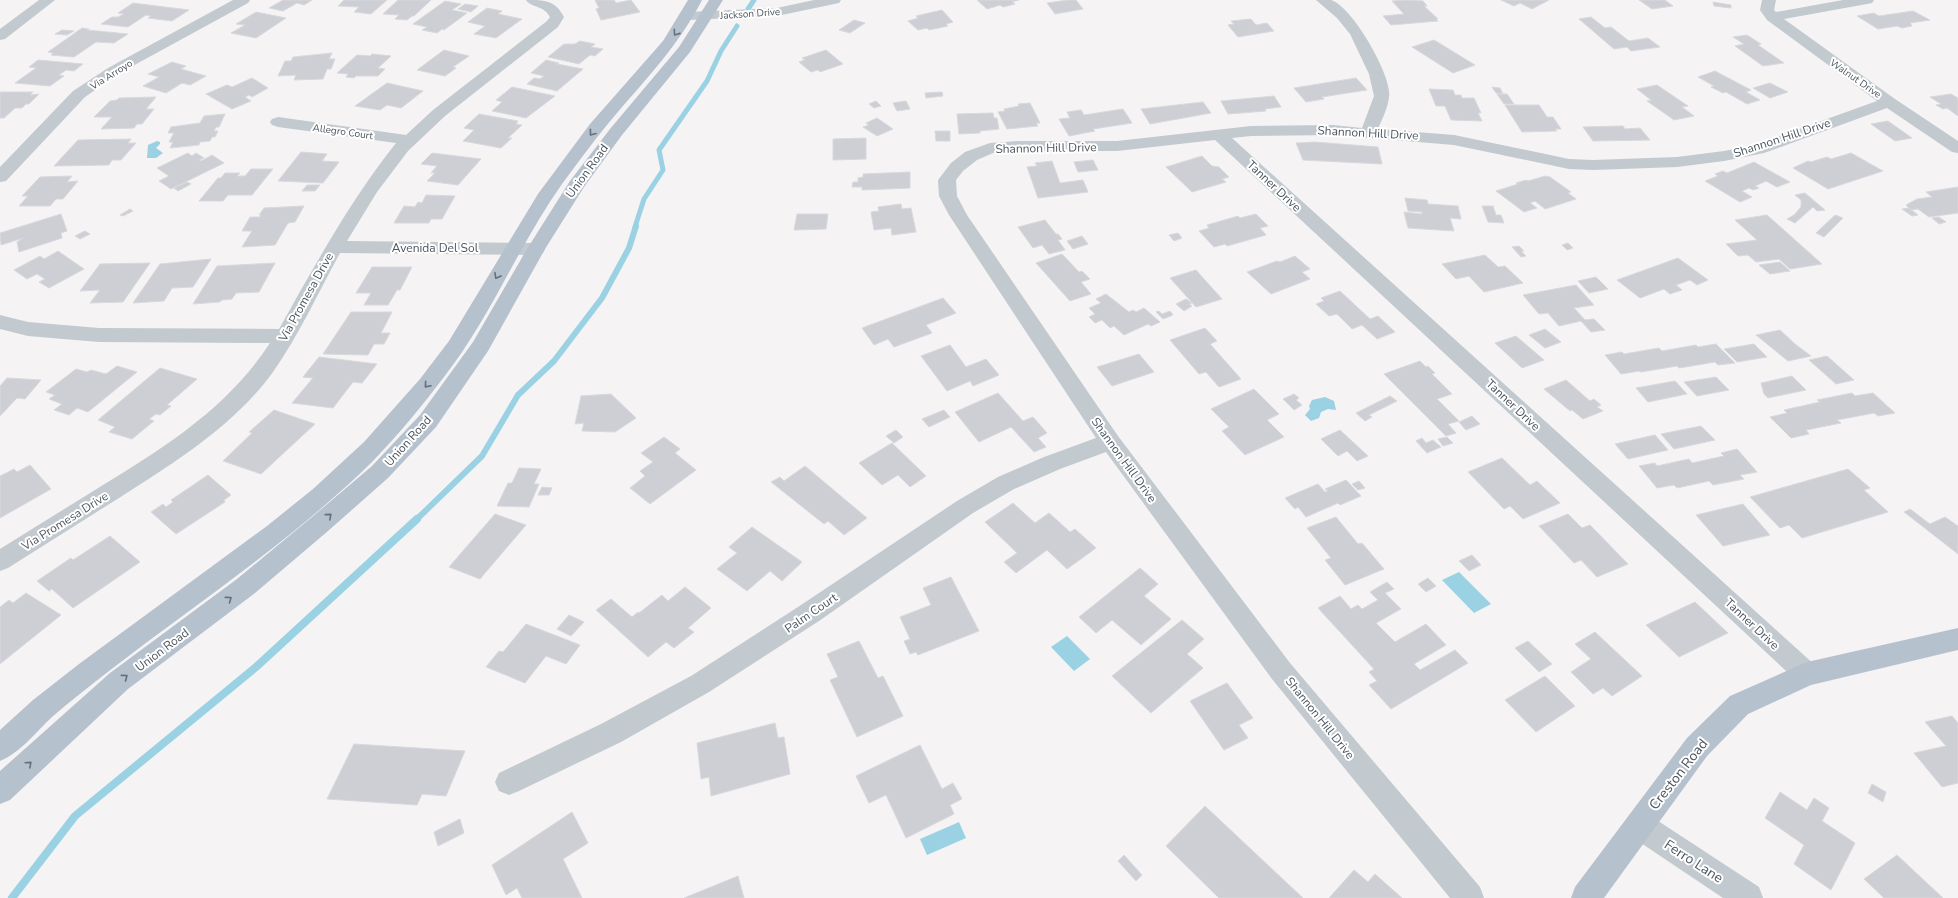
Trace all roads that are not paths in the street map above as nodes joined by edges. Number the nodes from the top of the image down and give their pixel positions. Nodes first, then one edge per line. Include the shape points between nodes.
1 (48, 0) edge
2 (243, 0) edge
3 (533, 0) edge
4 (834, 0) edge
5 (1323, 0) edge
6 (1769, 0) edge
7 (1867, 0) edge
8 (702, 8) edge
9 (1772, 17) junction
10 (0, 36) edge
11 (1889, 102) junction
12 (278, 122) dead end
13 (1369, 131) junction
14 (1219, 135) junction
15 (408, 140) junction
16 (1958, 148) edge
17 (0, 177) edge
18 (334, 247) junction
19 (513, 248) junction
20 (536, 249) junction
21 (0, 322) edge
22 (285, 336) junction
23 (1110, 442) junction
24 (0, 561) edge
25 (1958, 639) edge
26 (1807, 674) junction
27 (0, 748) edge
28 (509, 782) dead end
29 (0, 790) edge
30 (1639, 825) junction
31 (1468, 898) edge
32 (1586, 898) edge
33 (1748, 898) edge

1 - 10 street
2 - 17 street, Via Arroyo via 113,71 79,94
3 - 15 street, Via Promesa Drive via 555,11 557,17 554,24
4 - 8 street, Jackson Drive via 776,12
5 - 13 street via 1342,15 1357,33 1378,74 1382,96
6 - 9 street via 1767,10
7 - 9 street
8 -> 19 main road, Union Road via 597,126 544,197
8 - 20 main road, Union Road via 686,49 616,132 576,185
9 - 11 street, Walnut Drive
11 - 13 street, Shannon Hill Drive via 1758,149 1677,162 1569,164 1454,140
11 - 16 street, Walnut Drive
12 - 15 street, Allegro Court
13 - 14 street, Shannon Hill Drive via 1251,130
14 - 23 street, Shannon Hill Drive via 1117,146 990,148 971,156 957,167 947,180 948,196 958,215
14 - 26 street, Tanner Drive
15 - 18 street, Via Promesa Drive via 369,190
18 - 19 street, Avenida Del Sol
18 - 22 street, Via Promesa Drive
19 - 20 street, Avenida Del Sol
19 -> 27 main road, Union Road via 454,349 430,382 364,456 271,537 104,661
29 -> 20 main road, Union Road via 119,681 246,586 380,472 428,421 481,346
21 - 22 street via 28,329 99,335
22 - 24 street, Via Promesa Drive via 265,367 242,394 170,455
23 - 28 street, Palm Court via 1006,483 965,507 804,617 700,684 611,733
23 - 31 street, Shannon Hill Drive via 1282,671
25 - 26 main road, Creston Road
26 - 30 main road, Creston Road via 1740,705 1697,747
30 - 32 main road, Creston Road
30 - 33 street, Ferro Lane

